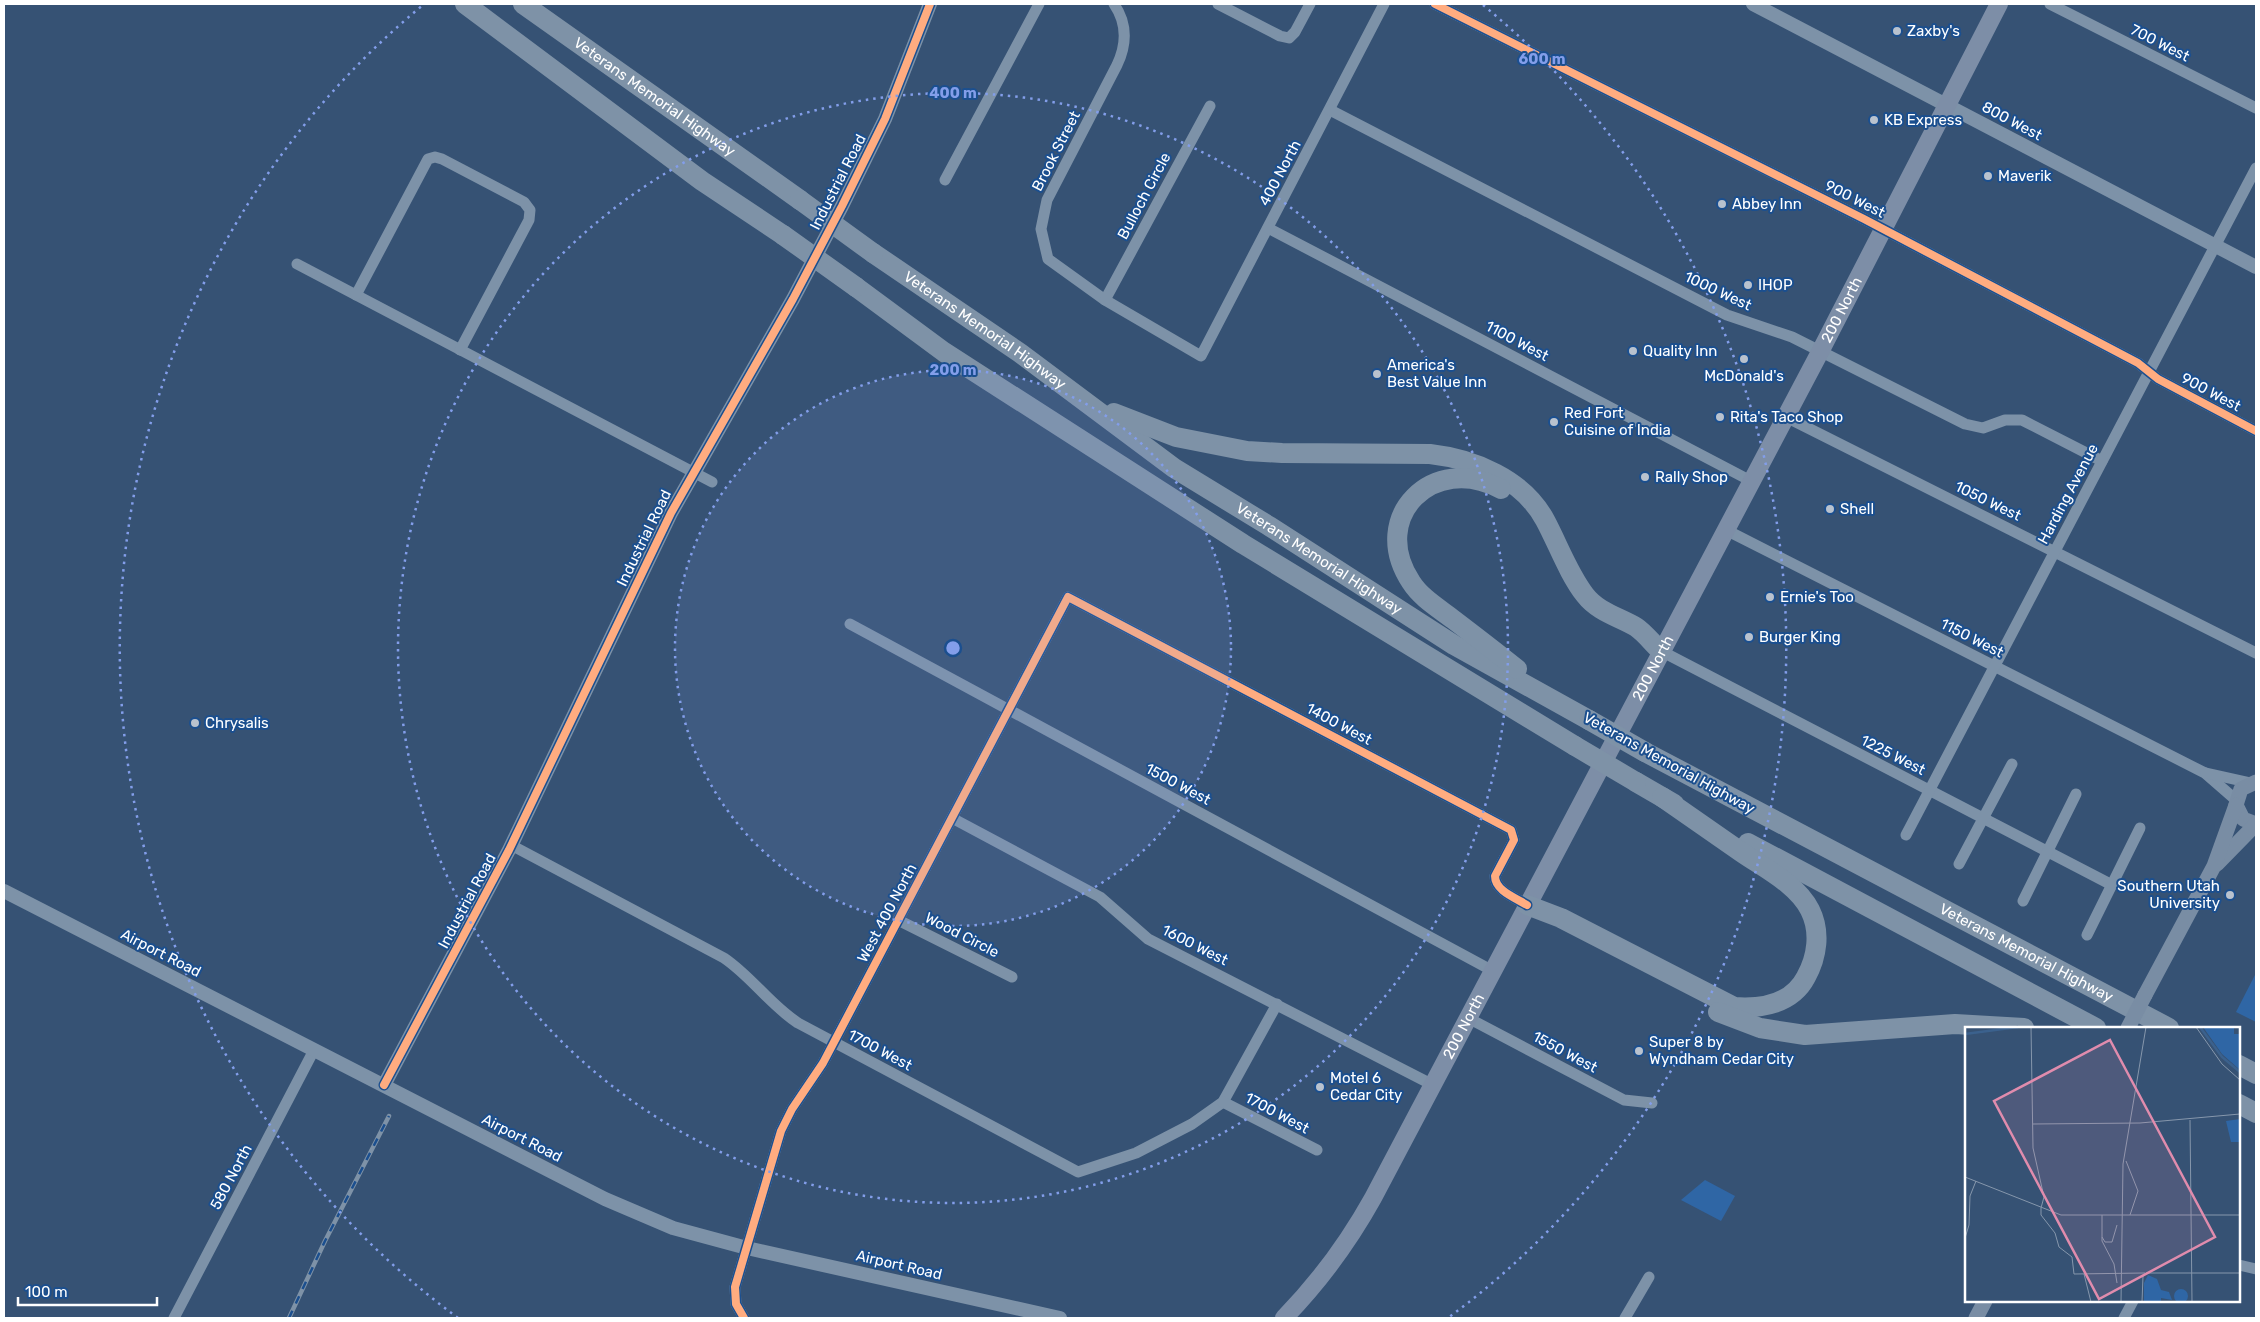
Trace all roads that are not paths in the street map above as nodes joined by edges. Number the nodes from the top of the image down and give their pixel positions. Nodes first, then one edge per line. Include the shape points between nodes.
1 (465, 4) edge
2 (523, 4) edge
3 (930, 4) edge
4 (1039, 4) edge
5 (1114, 4) edge
6 (1218, 4) edge
7 (1310, 4) edge
8 (1384, 4) edge
9 (1435, 4) edge
10 (1753, 4) edge
11 (1999, 4) edge
12 (2050, 4) edge
13 (1947, 105) junction
14 (1210, 106) dead end
15 (2256, 108) edge
16 (1330, 110) junction
17 (2256, 168) edge
18 (945, 180) dead end
19 (1268, 228) junction
20 (1883, 229) junction
21 (2216, 245) junction
22 (297, 264) dead end
23 (2256, 267) edge
24 (356, 295) junction
25 (1105, 300) junction
26 (460, 350) junction
27 (1820, 352) junction
28 (1020, 354) junction
29 (1201, 356) joint
30 (2148, 372) junction
31 (1786, 417) junction
32 (2256, 431) edge
33 (2102, 461) junction
34 (693, 472) junction
35 (1751, 481) junction
36 (712, 482) dead end
37 (1726, 530) junction
38 (2055, 551) junction
39 (1068, 597) joint
40 (850, 624) dead end
41 (1661, 652) junction
42 (2256, 653) edge
43 (1994, 666) junction
44 (1564, 706) junction
45 (1010, 710) junction
46 (2012, 764) dead end
47 (2204, 773) junction
48 (2254, 782) edge
49 (1929, 790) junction
50 (2076, 794) dead end
51 (1662, 797) junction
52 (2236, 802) junction
53 (952, 818) junction
54 (1983, 818) junction
55 (2256, 824) edge
56 (2140, 828) dead end
57 (1906, 835) dead end
58 (511, 845) junction
59 (2048, 852) junction
60 (1959, 864) dead end
61 (2214, 866) junction
62 (2112, 885) junction
63 (4, 891) edge
64 (2023, 901) dead end
65 (1527, 905) junction
66 (898, 920) junction
67 (2087, 935) dead end
68 (1492, 971) junction
69 (1012, 977) dead end
70 (1277, 1004) junction
71 (1468, 1018) junction
72 (2007, 1027) edge
73 (2094, 1027) edge
74 (2129, 1027) edge
75 (2167, 1027) edge
76 (834, 1042) junction
77 (314, 1050) junction
78 (2240, 1066) edge
79 (2256, 1074) edge
80 (384, 1085) junction
81 (1433, 1085) junction
82 (1223, 1102) junction
83 (1652, 1103) dead end
84 (2240, 1105) edge
85 (2256, 1113) edge
86 (1317, 1150) dead end
87 (747, 1248) junction
88 (2240, 1265) edge
89 (2256, 1269) edge
90 (1649, 1277) dead end
91 (1985, 1302) edge
92 (2132, 1302) edge
93 (174, 1318) edge
94 (744, 1318) edge
95 (1060, 1318) edge
96 (1284, 1318) edge
97 (1625, 1318) edge
98 (1976, 1318) edge
99 (2124, 1318) edge

1 - 51 highway, Veterans Memorial Highway, bridge via 702,181 783,235 944,352 1243,544
2 - 28 highway, Veterans Memorial Highway, bridge
3 - 34 street, Industrial Road via 885,120 842,206 793,299
4 - 18 street
5 - 25 street, Brook Street via 1124,31 1121,56 1048,200 1041,229 1048,259
6 - 7 street via 1289,38
8 - 16 street, 400 North
9 - 20 street, 900 West
10 - 13 street, 800 West
11 - 13 main road, 200 North
12 - 15 street, 700 West
13 - 20 main road, 200 North
13 - 21 street, 800 West
14 - 25 street, Bulloch Circle
16 - 19 street, 400 North
16 - 27 street, 1000 West via 1727,315 1792,338
17 - 21 street, Harding Avenue
19 - 29 street, 400 North
19 - 35 street, 1100 West
20 - 27 main road, 200 North
20 - 30 street, 900 West via 2138,363
21 - 23 street, 800 West
21 - 30 street, Harding Avenue
22 - 24 street
24 - 26 street
24 - 26 street via 428,160 439,157 529,207 530,217
25 - 29 street, Brook Street
26 - 34 street
27 - 31 main road, 200 North
27 - 33 street, 1000 West via 1965,424 1983,428 2005,420 2022,420
28 - 41 highway via 1124,418 1176,437 1247,451 1430,454 1483,466 1524,493 1544,518 1577,583 1593,604 1638,628
28 - 44 highway, Veterans Memorial Highway via 1174,468 1454,645
30 - 32 street, 900 West
30 - 33 street, Harding Avenue
31 - 35 main road, 200 North
31 - 38 street, 1050 West
33 - 38 street, Harding Avenue
34 - 36 street
34 - 58 street, Industrial Road via 655,544
35 - 37 main road, 200 North
37 - 41 main road, 200 North
37 - 43 street, 1150 West
38 - 42 street, 1050 West
38 - 43 street, Harding Avenue
39 - 45 street, West 400 North
39 - 65 street, 1400 West via 1511,830 1514,840 1495,882
40 - 45 street, 1500 West
41 - 44 highway via 1636,644 1588,615 1568,590 1535,523 1525,509 1502,490 1488,482 1459,476 1429,485 1409,503 1398,532 1402,560 1411,582 1426,598
41 - 49 street, 1225 West
41 - 65 main road, 200 North
43 - 47 street, 1150 West
43 - 49 street, Harding Avenue
44 - 75 highway, Veterans Memorial Highway, bridge via 1645,752
45 - 53 street, West 400 North
45 - 68 street, 1500 West
46 - 54 street
47 - 48 street, 1150 West
47 - 52 street, 1150 West
48 - 52 main road via 2241,789
49 - 54 street, 1225 West
49 - 57 street, Harding Avenue
50 - 59 street
51 - 65 highway via 1768,870 1804,901 1814,921 1816,948 1805,980 1794,992 1773,1005 1734,1007 1560,918
51 - 73 highway, Veterans Memorial Highway
52 - 55 main road via 2242,819
52 - 61 main road
53 - 66 street, West 400 North
53 - 70 street, 1600 West via 1100,897 1148,938
54 - 59 street, 1225 West
54 - 60 street
55 - 61 main road
56 - 62 street
58 - 76 street, 1700 West via 724,958 781,1011
58 - 80 street, Industrial Road
59 - 62 street, 1225 West
59 - 64 street
61 - 74 main road, bridge
62 - 67 street
63 - 77 street, Airport Road
65 - 68 main road, 200 North
65 - 72 highway via 1555,930 1709,1008 1760,1028 1805,1035 1955,1024
66 - 69 street, Wood Circle
66 - 76 street, West 400 North
68 - 71 main road, 200 North
70 - 81 street, 1600 West
70 - 82 street, 1700 West
71 - 81 main road, 200 North
71 - 83 street, 1550 West via 1624,1100
76 - 82 street, 1700 West via 1078,1172 1136,1153 1192,1124
76 - 87 street, West 400 North via 781,1131
77 - 80 street, Airport Road
77 - 93 street, 580 North
78 - 79 highway
80 - 87 street, Airport Road via 605,1199 673,1228
81 - 96 main road, 200 North via 1350,1239 1311,1291
82 - 86 street, 1700 West
84 - 85 highway
87 - 94 street, West 400 North via 735,1288 736,1304
87 - 95 street, Airport Road
88 - 89 street
90 - 97 street
91 - 98 main road
92 - 99 street

